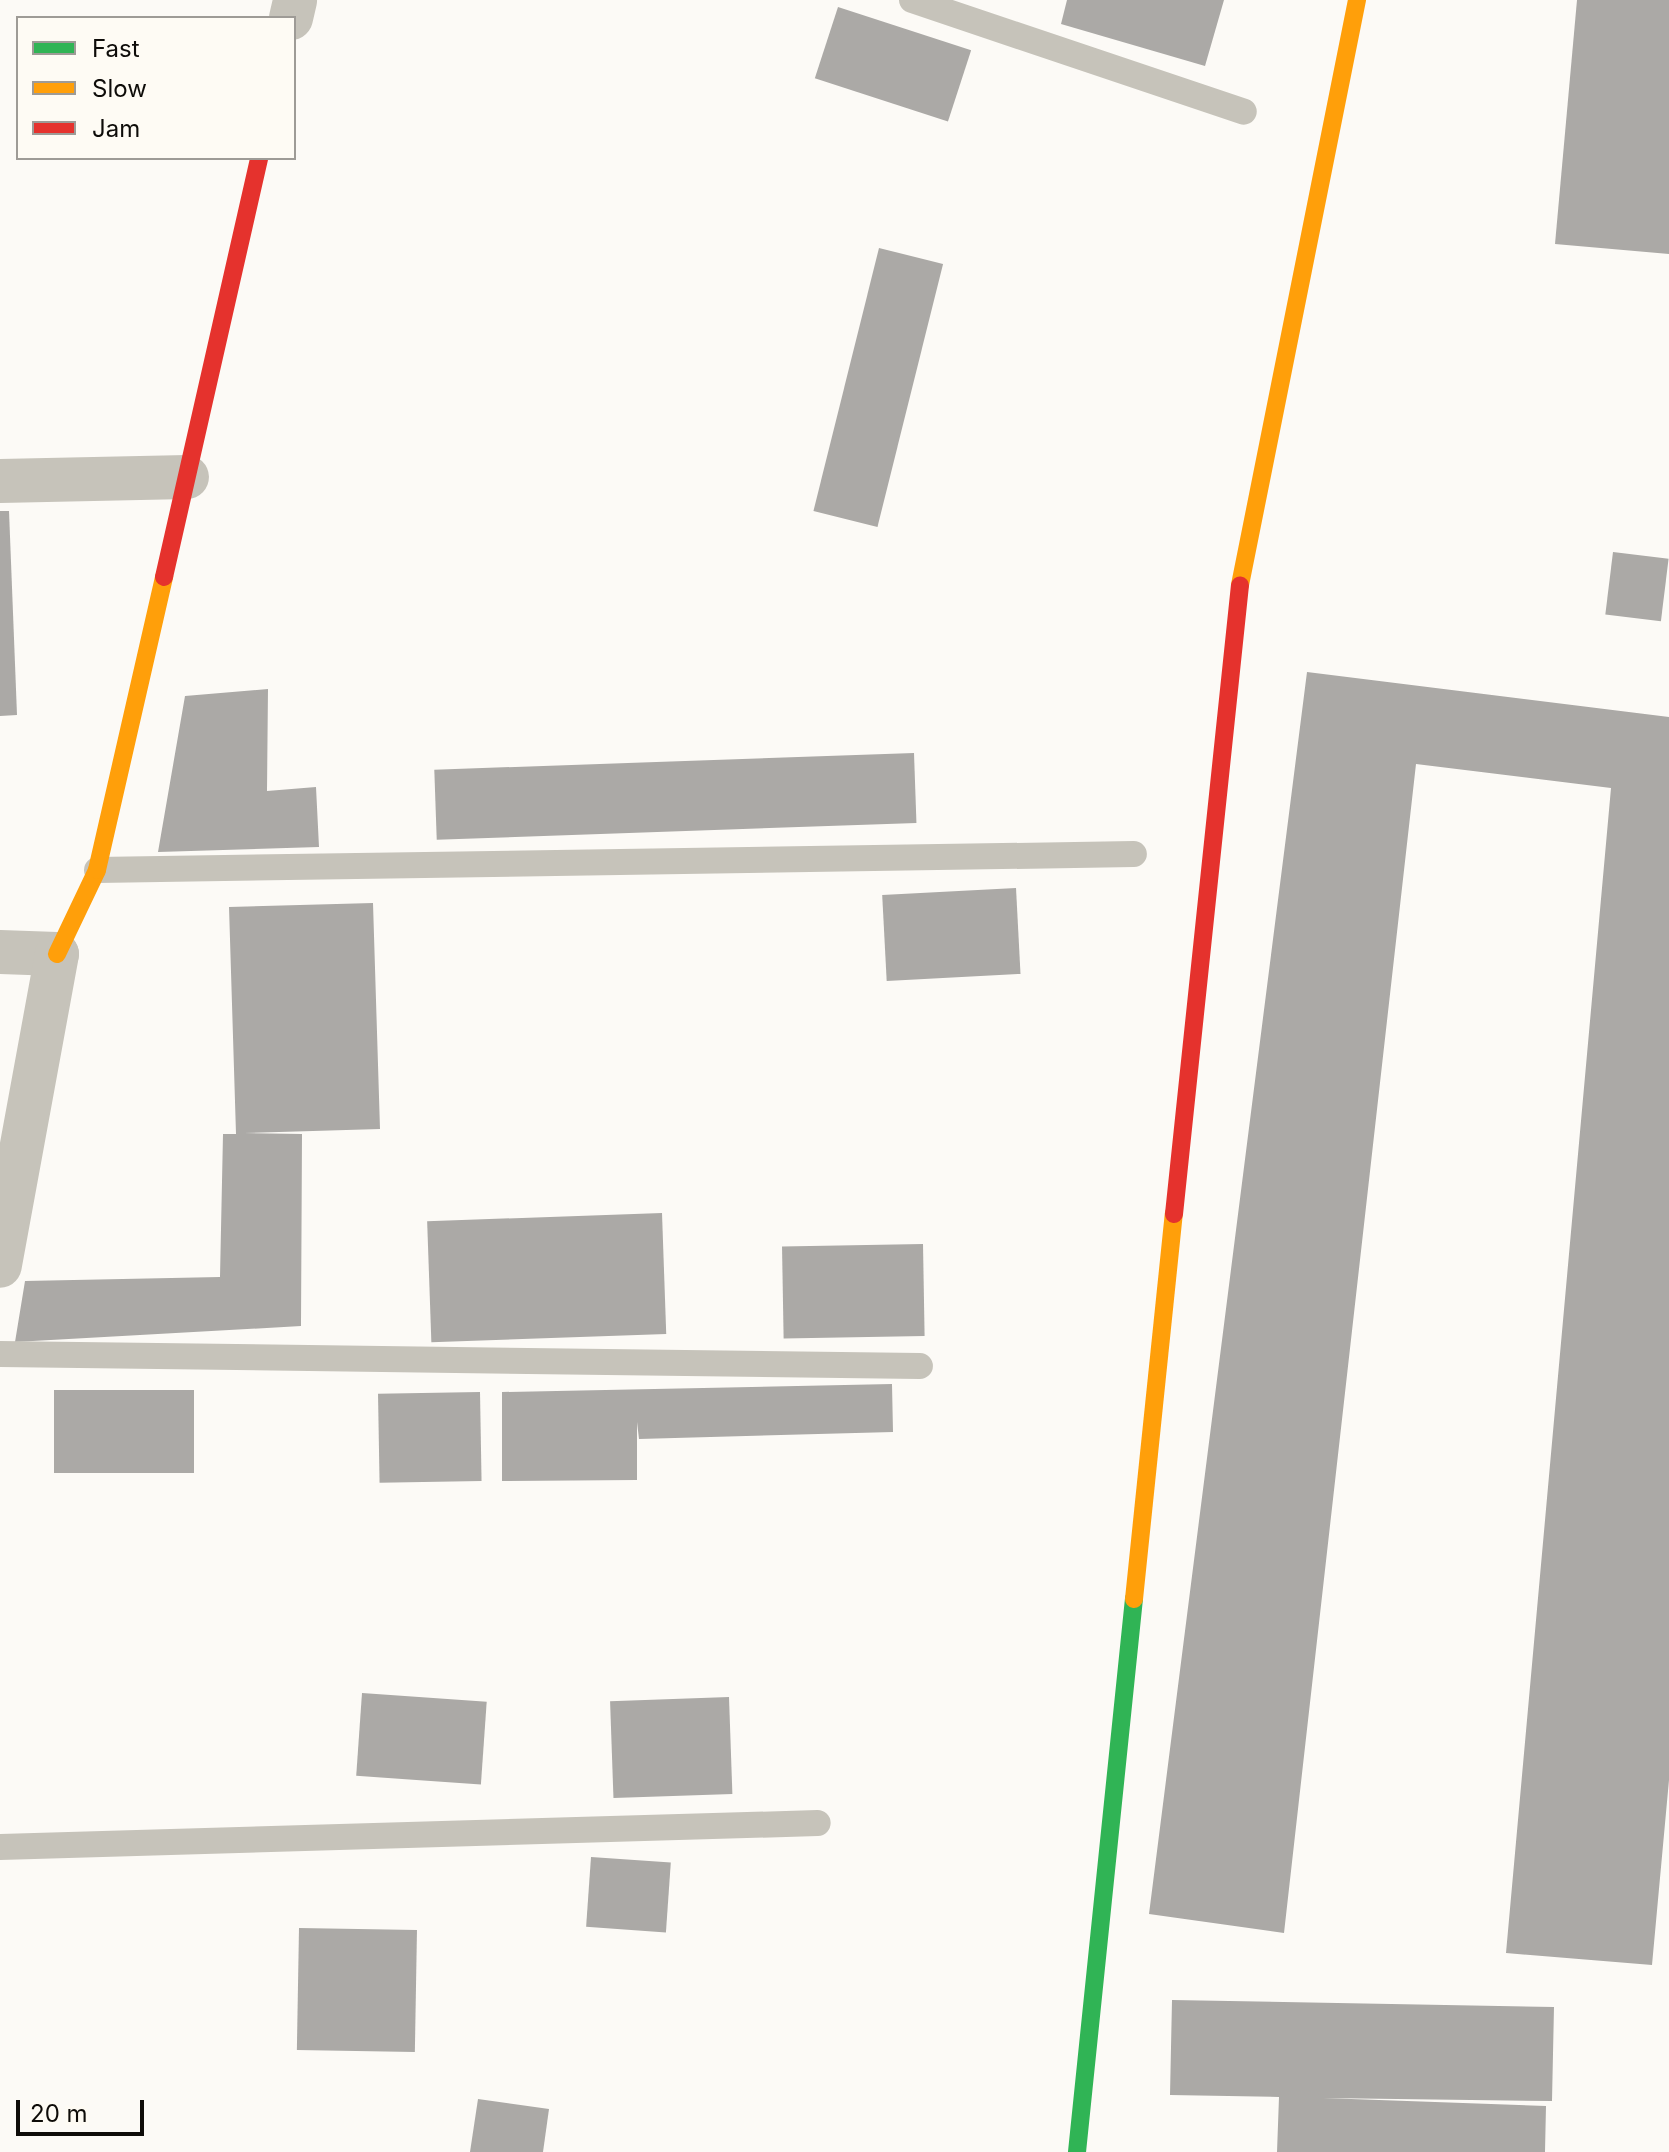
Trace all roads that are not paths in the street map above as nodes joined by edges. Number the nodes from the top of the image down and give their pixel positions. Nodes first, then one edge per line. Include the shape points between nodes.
1 (912, 0) edge
2 (1357, 0) edge
3 (1244, 112) dead end
4 (259, 160) edge
5 (187, 477) junction
6 (0, 481) edge
7 (1134, 854) dead end
8 (97, 870) junction
9 (0, 952) edge
10 (57, 954) junction
11 (0, 1266) edge
12 (0, 1354) edge
13 (920, 1366) dead end
14 (818, 1823) dead end
15 (0, 1847) edge
16 (1077, 2152) edge

1 - 3 lane
2 - 16 street via 1236,607
4 - 5 street
5 - 6 street
5 - 8 street
7 - 8 lane
8 - 10 street
9 - 10 street
10 - 11 street
12 - 13 lane
14 - 15 lane

